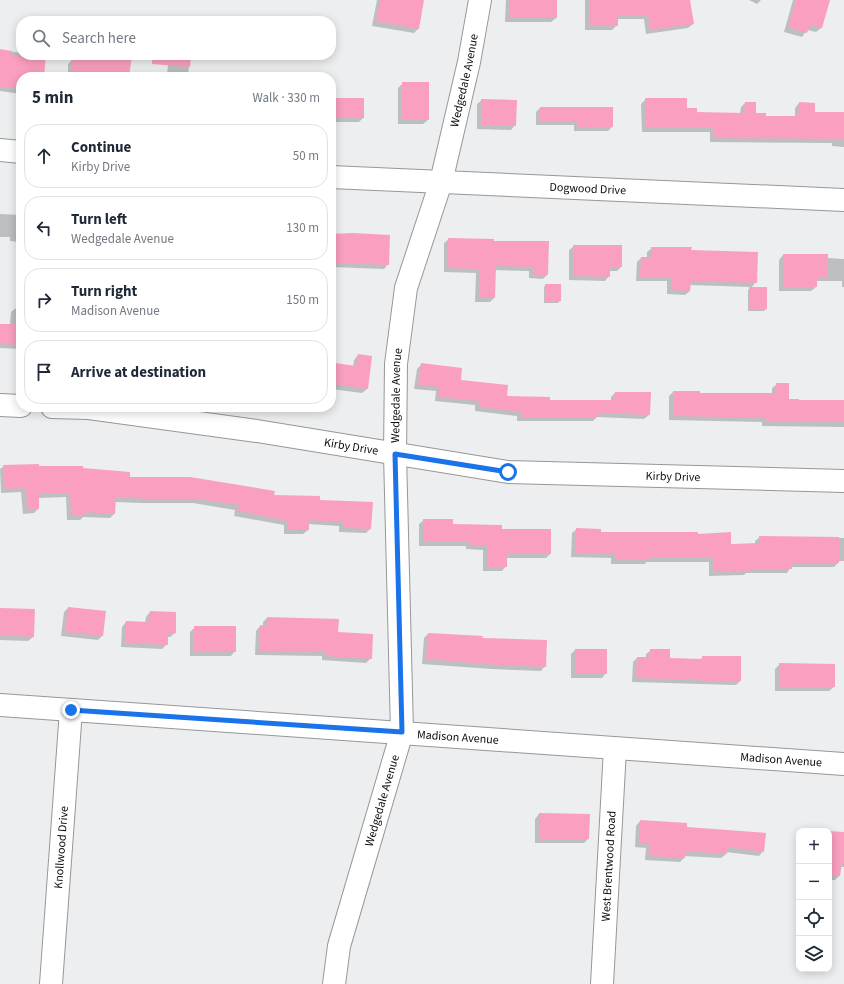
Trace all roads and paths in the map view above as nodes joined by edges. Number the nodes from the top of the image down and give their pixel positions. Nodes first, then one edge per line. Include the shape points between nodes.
1 (480, 0) edge
2 (0, 150) edge
3 (16, 152) edge
4 (336, 177) edge
5 (441, 182) junction
6 (844, 200) edge
7 (0, 405) edge
8 (16, 406) edge
9 (118, 412) edge
10 (395, 454) junction
11 (844, 481) edge
12 (0, 705) edge
13 (71, 710) junction
14 (402, 732) junction
15 (615, 748) junction
16 (844, 764) edge
17 (51, 984) edge
18 (334, 984) edge
19 (602, 984) edge

1 - 5 street, Wedgedale Avenue via 469,62
2 - 3 street
4 - 5 street, Dogwood Drive
5 - 6 street, Dogwood Drive
5 - 10 street, Wedgedale Avenue via 406,288 396,364
7 - 8 street
9 - 10 street, Kirby Drive via 257,431
10 - 11 street, Kirby Drive via 508,472
10 - 14 street, Wedgedale Avenue
12 - 13 street, Madison Avenue
13 - 14 street, Madison Avenue
13 - 17 street, Knollwood Drive
14 - 15 street, Madison Avenue
14 - 18 street, Wedgedale Avenue via 339,946
15 - 16 street, Madison Avenue
15 - 19 street, West Brentwood Road

